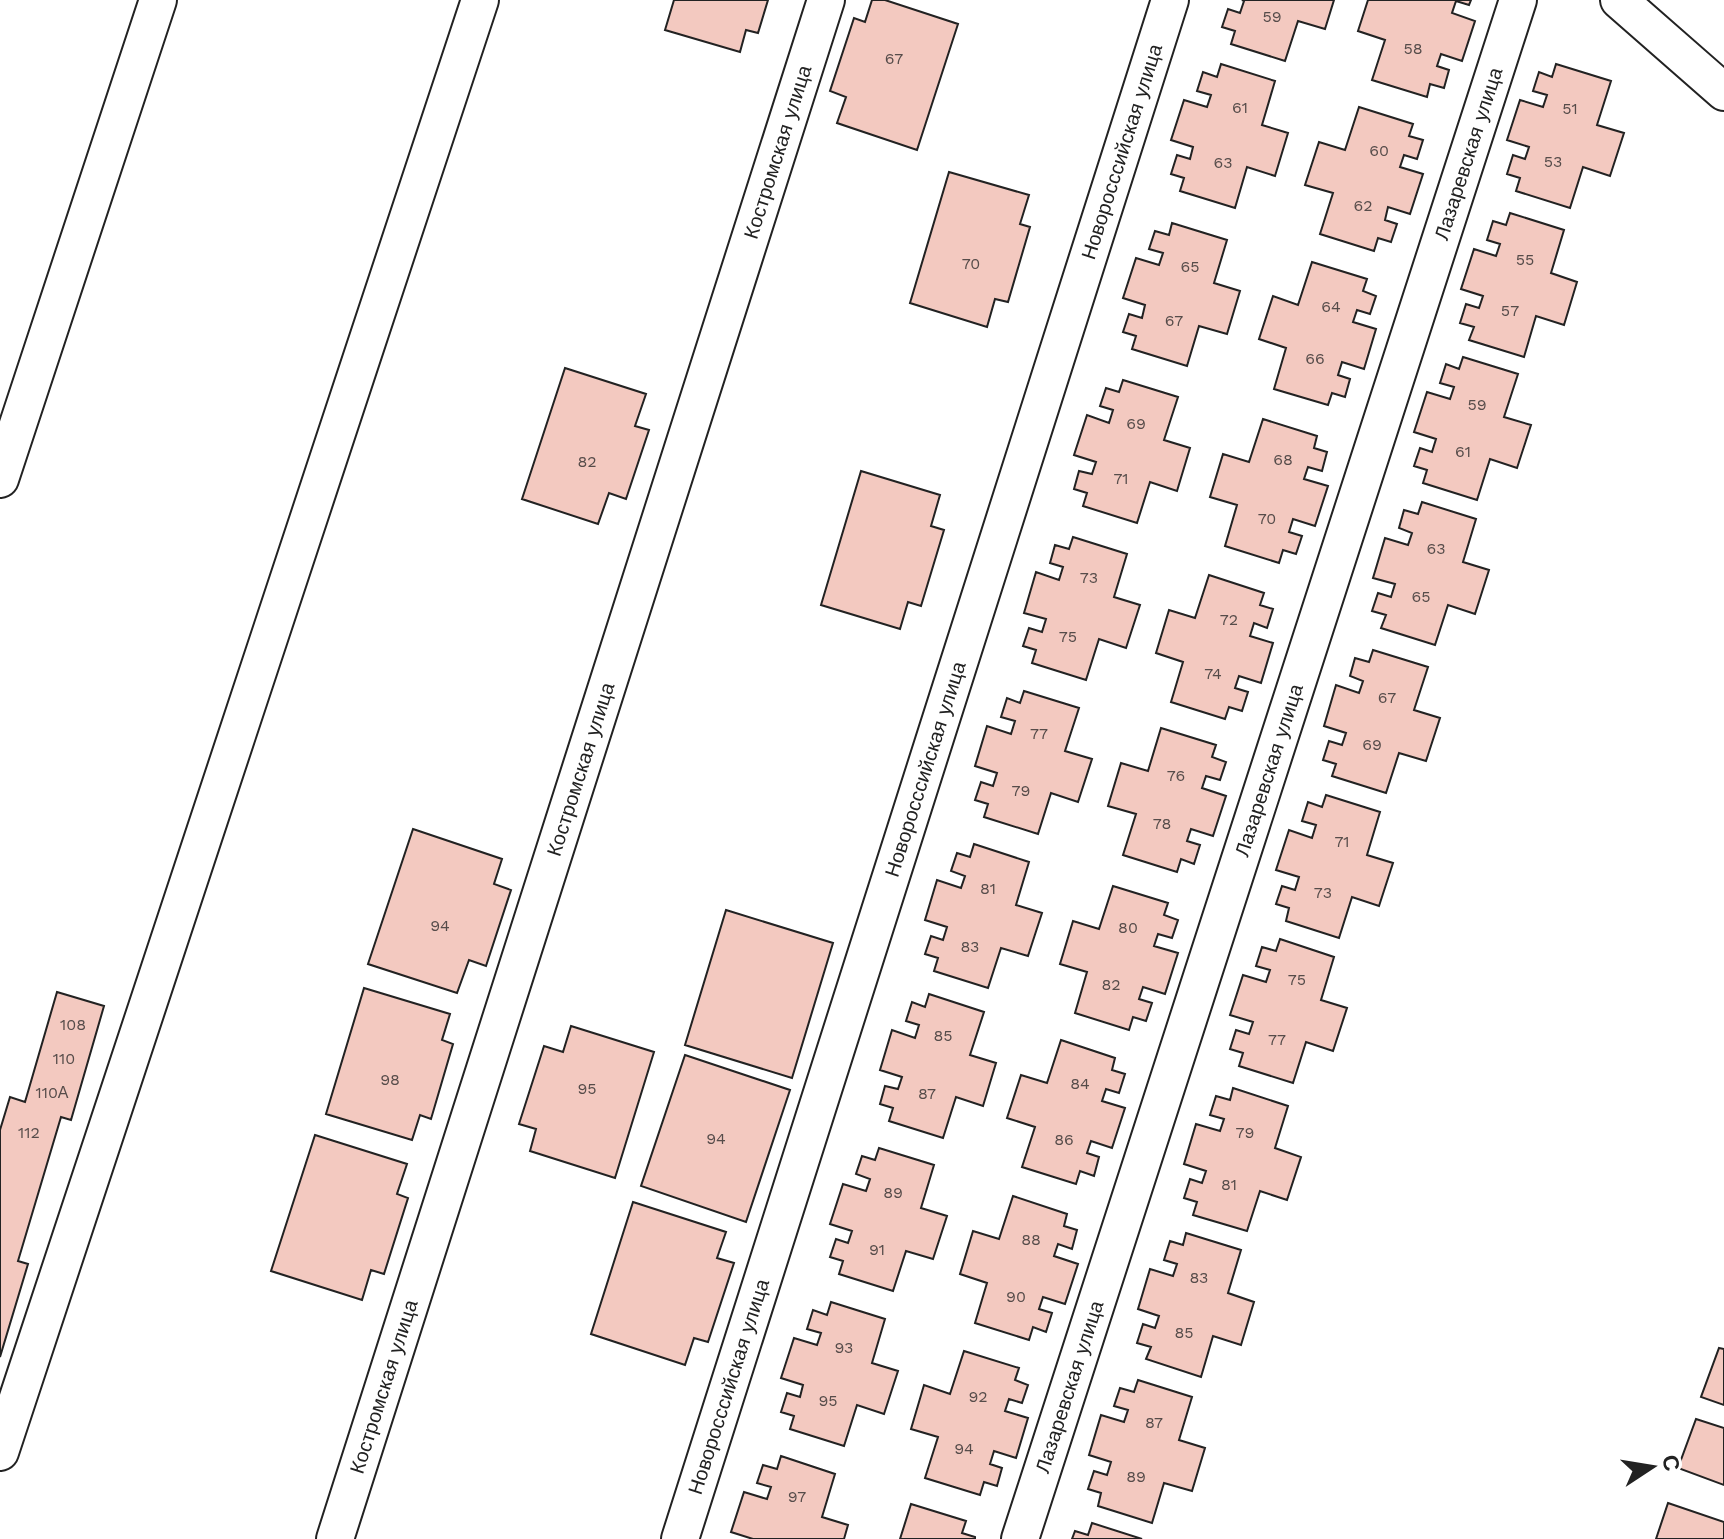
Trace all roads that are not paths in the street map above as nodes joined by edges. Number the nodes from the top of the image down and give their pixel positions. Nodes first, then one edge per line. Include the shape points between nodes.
1 (158, 0) edge
2 (480, 0) edge
3 (826, 0) edge
4 (1170, 0) edge
5 (1518, 0) edge
6 (1619, 0) edge
7 (1724, 92) edge
8 (0, 479) edge
9 (0, 1452) edge
10 (335, 1539) edge
11 (680, 1539) edge
12 (1020, 1539) edge

1 - 8 street
2 - 9 street
3 - 10 street, Костромская улица
4 - 11 street, Новоросссийская улица
5 - 12 street, Лазаревская улица
6 - 7 street

